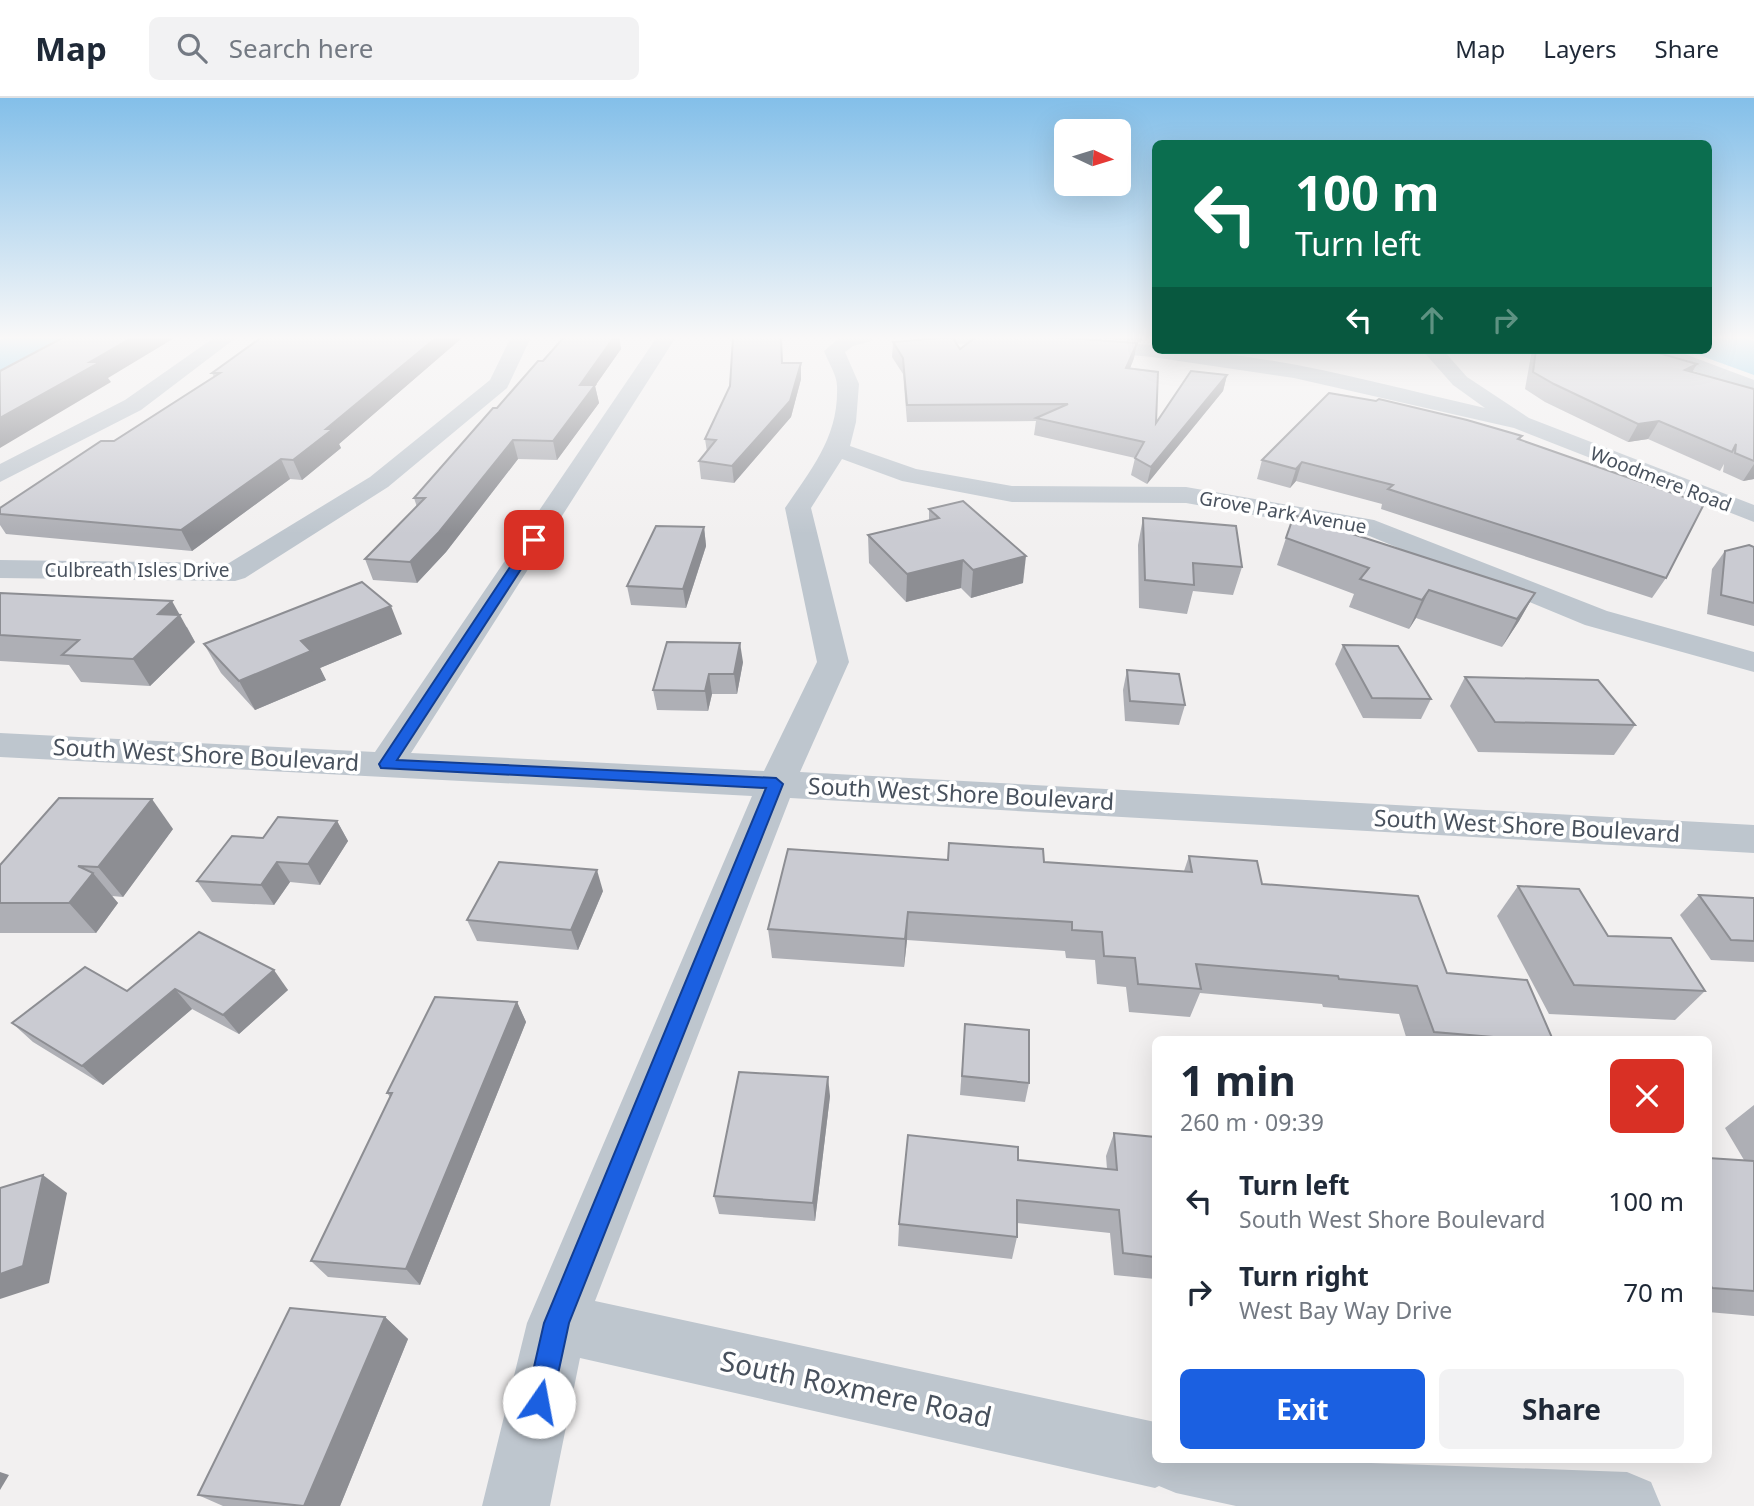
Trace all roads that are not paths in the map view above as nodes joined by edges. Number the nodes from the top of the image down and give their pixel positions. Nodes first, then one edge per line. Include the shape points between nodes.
1 (136, 403) edge
2 (475, 403) edge
3 (624, 403) edge
4 (847, 403) edge
5 (1431, 403) edge
6 (1492, 403) edge
7 (1521, 423) junction
8 (837, 449) junction
9 (0, 474) edge
10 (1754, 514) edge
11 (0, 569) edge
12 (1754, 662) edge
13 (0, 745) edge
14 (386, 764) junction
15 (776, 784) junction
16 (1754, 839) edge
17 (557, 1323) junction
18 (1152, 1454) edge
19 (1187, 1463) edge
20 (1345, 1501) edge
21 (516, 1506) edge
22 (1627, 1506) edge

1 - 9 street
2 - 11 street, Culbreath Isles Drive via 379,482 235,572
3 - 14 street
4 - 8 street
5 - 7 street
6 - 7 street, Woodmere Road
7 - 10 street, Woodmere Road
8 - 12 street, Grove Park Avenue via 911,476 1012,494 1186,495 1374,528 1596,618
8 - 15 street via 798,508 833,662
13 - 14 street, South West Shore Boulevard
14 - 15 street, South West Shore Boulevard
15 - 16 street, South West Shore Boulevard
15 - 17 street
17 - 18 street, South Roxmere Road
17 - 21 street
19 - 20 street
20 - 22 street

